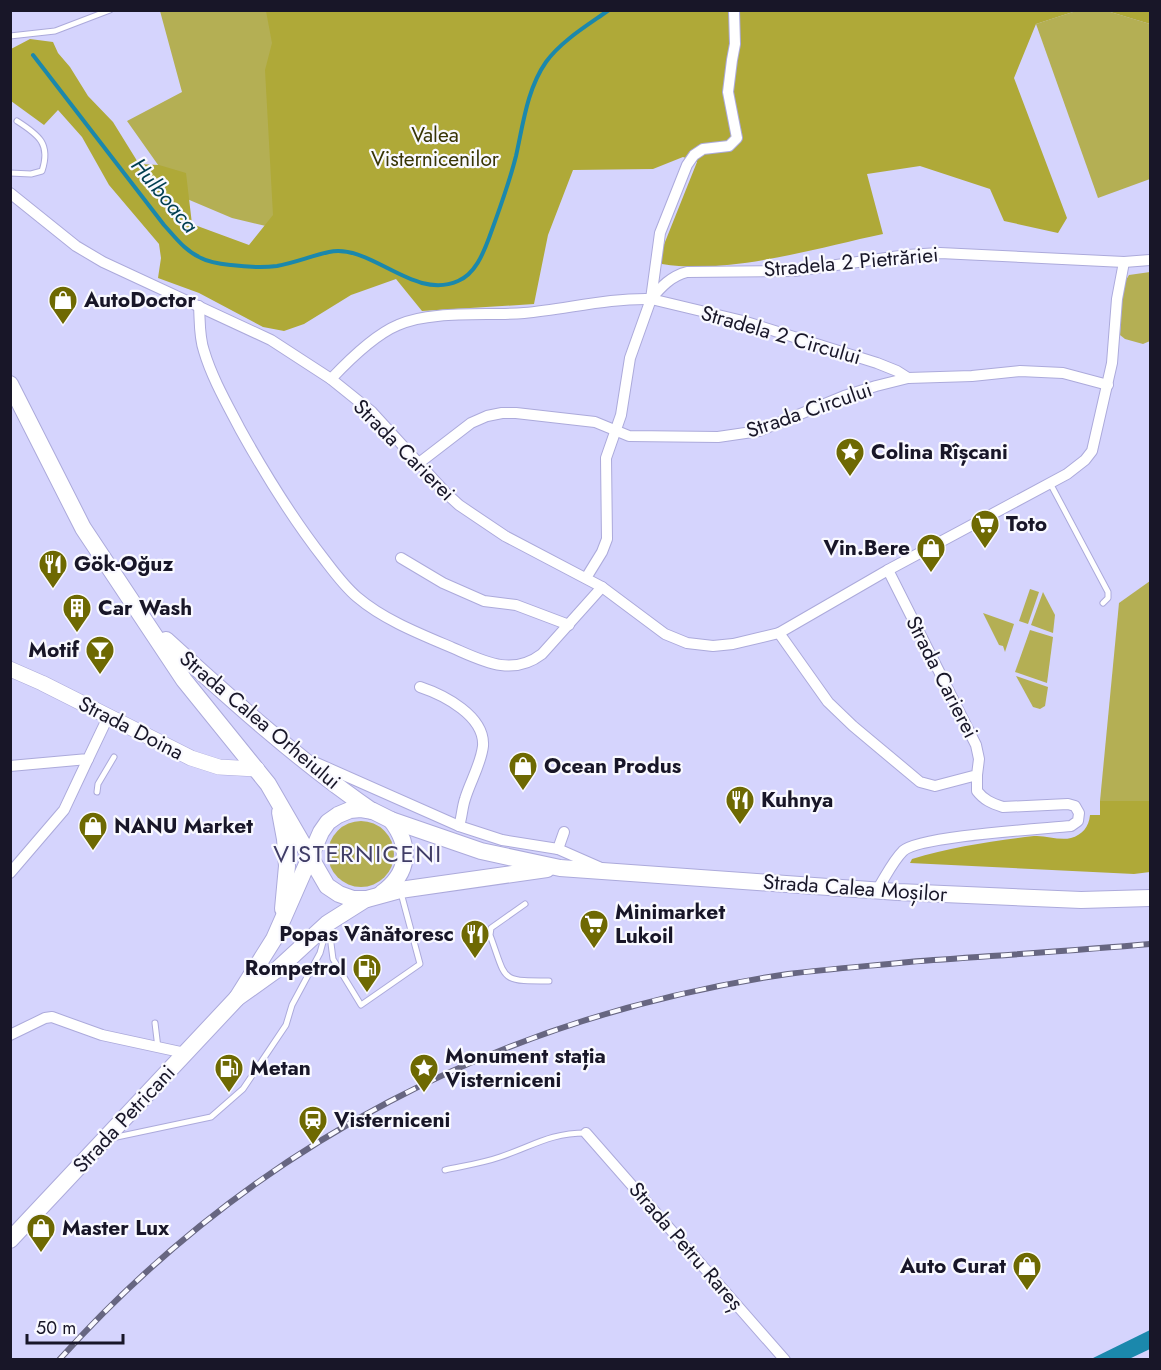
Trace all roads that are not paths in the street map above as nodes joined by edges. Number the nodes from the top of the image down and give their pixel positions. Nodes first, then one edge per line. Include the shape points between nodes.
1 (110, 10) edge
2 (734, 10) edge
3 (10, 36) edge
4 (17, 121) dead end
5 (10, 173) edge
6 (10, 193) edge
7 (1150, 260) edge
8 (1124, 262) junction
9 (651, 299) junction
10 (199, 306) junction
11 (908, 378) junction
12 (331, 379) junction
13 (10, 384) edge
14 (1108, 385) junction
15 (615, 431) junction
16 (418, 463) junction
17 (1050, 483) junction
18 (401, 558) dead end
19 (888, 570) junction
20 (586, 578) junction
21 (602, 588) junction
22 (1103, 603) dead end
23 (149, 625) junction
24 (569, 625) junction
25 (779, 633) junction
26 (10, 669) edge
27 (420, 687) dead end
28 (108, 717) junction
29 (298, 755) junction
30 (114, 757) dead end
31 (88, 759) junction
32 (10, 766) edge
33 (257, 769) junction
34 (977, 775) junction
35 (97, 792) dead end
36 (278, 802) junction
37 (373, 811) junction
38 (391, 820) junction
39 (459, 826) junction
40 (560, 828) dead end
41 (558, 849) junction
42 (310, 855) junction
43 (560, 868) junction
44 (608, 871) junction
45 (10, 873) edge
46 (400, 890) junction
47 (877, 890) junction
48 (374, 896) junction
49 (1150, 898) edge
50 (525, 904) dead end
51 (283, 922) junction
52 (328, 923) junction
53 (549, 981) dead end
54 (237, 998) junction
55 (155, 1023) dead end
56 (10, 1035) edge
57 (159, 1048) junction
58 (185, 1053) junction
59 (586, 1133) joint
60 (105, 1139) junction
61 (445, 1170) dead end
62 (10, 1240) edge
63 (785, 1359) edge

1 - 3 lane via 56,31
2 - 9 street via 735,45 728,92 737,138 729,146 703,149 687,165 660,233
4 - 5 lane via 36,133 45,148 46,160 42,171
6 - 10 street, Strada Carierei via 76,246
7 - 8 street, Stradela 2 Pietrăriei
8 - 9 street, Stradela 2 Pietrăriei via 940,253 794,271 687,272 678,274
8 - 14 street, Strada Carierei
9 - 11 street, Stradela 2 Circului via 743,321 887,367
9 - 12 street via 421,318 383,334 348,360
9 - 15 street via 630,358
10 - 12 street, Strada Carierei via 271,340
10 - 24 street via 203,350 223,398 263,471 304,533 355,595 378,613 498,665 532,662
11 - 14 street, Strada Circului via 1020,371 1063,373
11 - 15 street, Strada Circului via 844,396 745,434 638,437
12 - 16 street, Strada Carierei via 372,412
13 - 23 main road, Strada Calea Orheiului via 83,528
14 - 17 street, Strada Carierei via 1092,452 1081,464
15 - 16 street, Strada Circului via 583,420 502,413 471,423
15 - 20 street via 606,458 607,539
16 - 20 street, Strada Carierei via 459,505 490,527
17 - 19 street, Strada Carierei
17 - 22 lane via 1108,592
18 - 24 street via 484,601 516,604
19 - 25 street, Strada Carierei
19 - 34 street, Strada Carierei via 976,746
20 - 21 street, Strada Carierei
21 - 24 street
21 - 25 street, Strada Carierei via 651,625 687,643 733,644
23 - 29 main road, Strada Calea Orheiului
23 - 33 main road, Strada Calea Orheiului via 184,680
25 - 34 street via 828,702 920,782 935,786
26 - 28 main road, Strada Doina
27 - 39 street via 443,696 468,715 482,738 481,755
28 - 31 street
28 - 33 main road, Strada Doina via 205,764
29 - 37 main road, Strada Calea Orheiului
29 - 39 street
30 - 35 lane
31 - 32 street
31 - 45 street via 64,810
33 - 36 main road, Strada Calea Orheiului
34 - 47 street, Strada Carierei via 977,791 992,804 1068,804 1075,806 1078,821 1071,826 914,845 903,851
36 - 42 main road, Strada Calea Orheiului
36 - 51 main road via 287,866
37 - 38 main road
37 - 42 main road via 350,810 338,815 328,822
38 - 43 main road via 481,850
38 - 48 main road via 404,843 405,857 393,885
39 - 41 street via 502,840
40 - 41 street
41 - 44 street
42 - 48 main road via 319,874 339,894 353,899
42 - 51 main road, Strada Petricani
43 - 44 main road, Strada Calea Moșilor
43 - 46 main road
44 - 47 main road, Strada Calea Moșilor
46 - 48 main road
46 - 52 lane via 420,964 361,1005 333,959
47 - 49 main road, Strada Calea Moșilor via 1081,900
48 - 52 main road, Strada Petricani
50 - 53 lane via 491,928 490,935 504,974 511,980
51 - 54 main road, Strada Petricani
52 - 54 main road, Strada Petricani via 279,968
52 - 60 lane via 320,953 292,1005 286,1025 243,1089 211,1117
54 - 58 main road, Strada Petricani
55 - 57 lane
56 - 57 street via 52,1017 102,1035
57 - 58 street
58 - 60 main road, Strada Petricani
59 - 61 lane via 565,1133 499,1158
59 - 63 street, Strada Petru Rareș
60 - 62 main road, Strada Petricani

